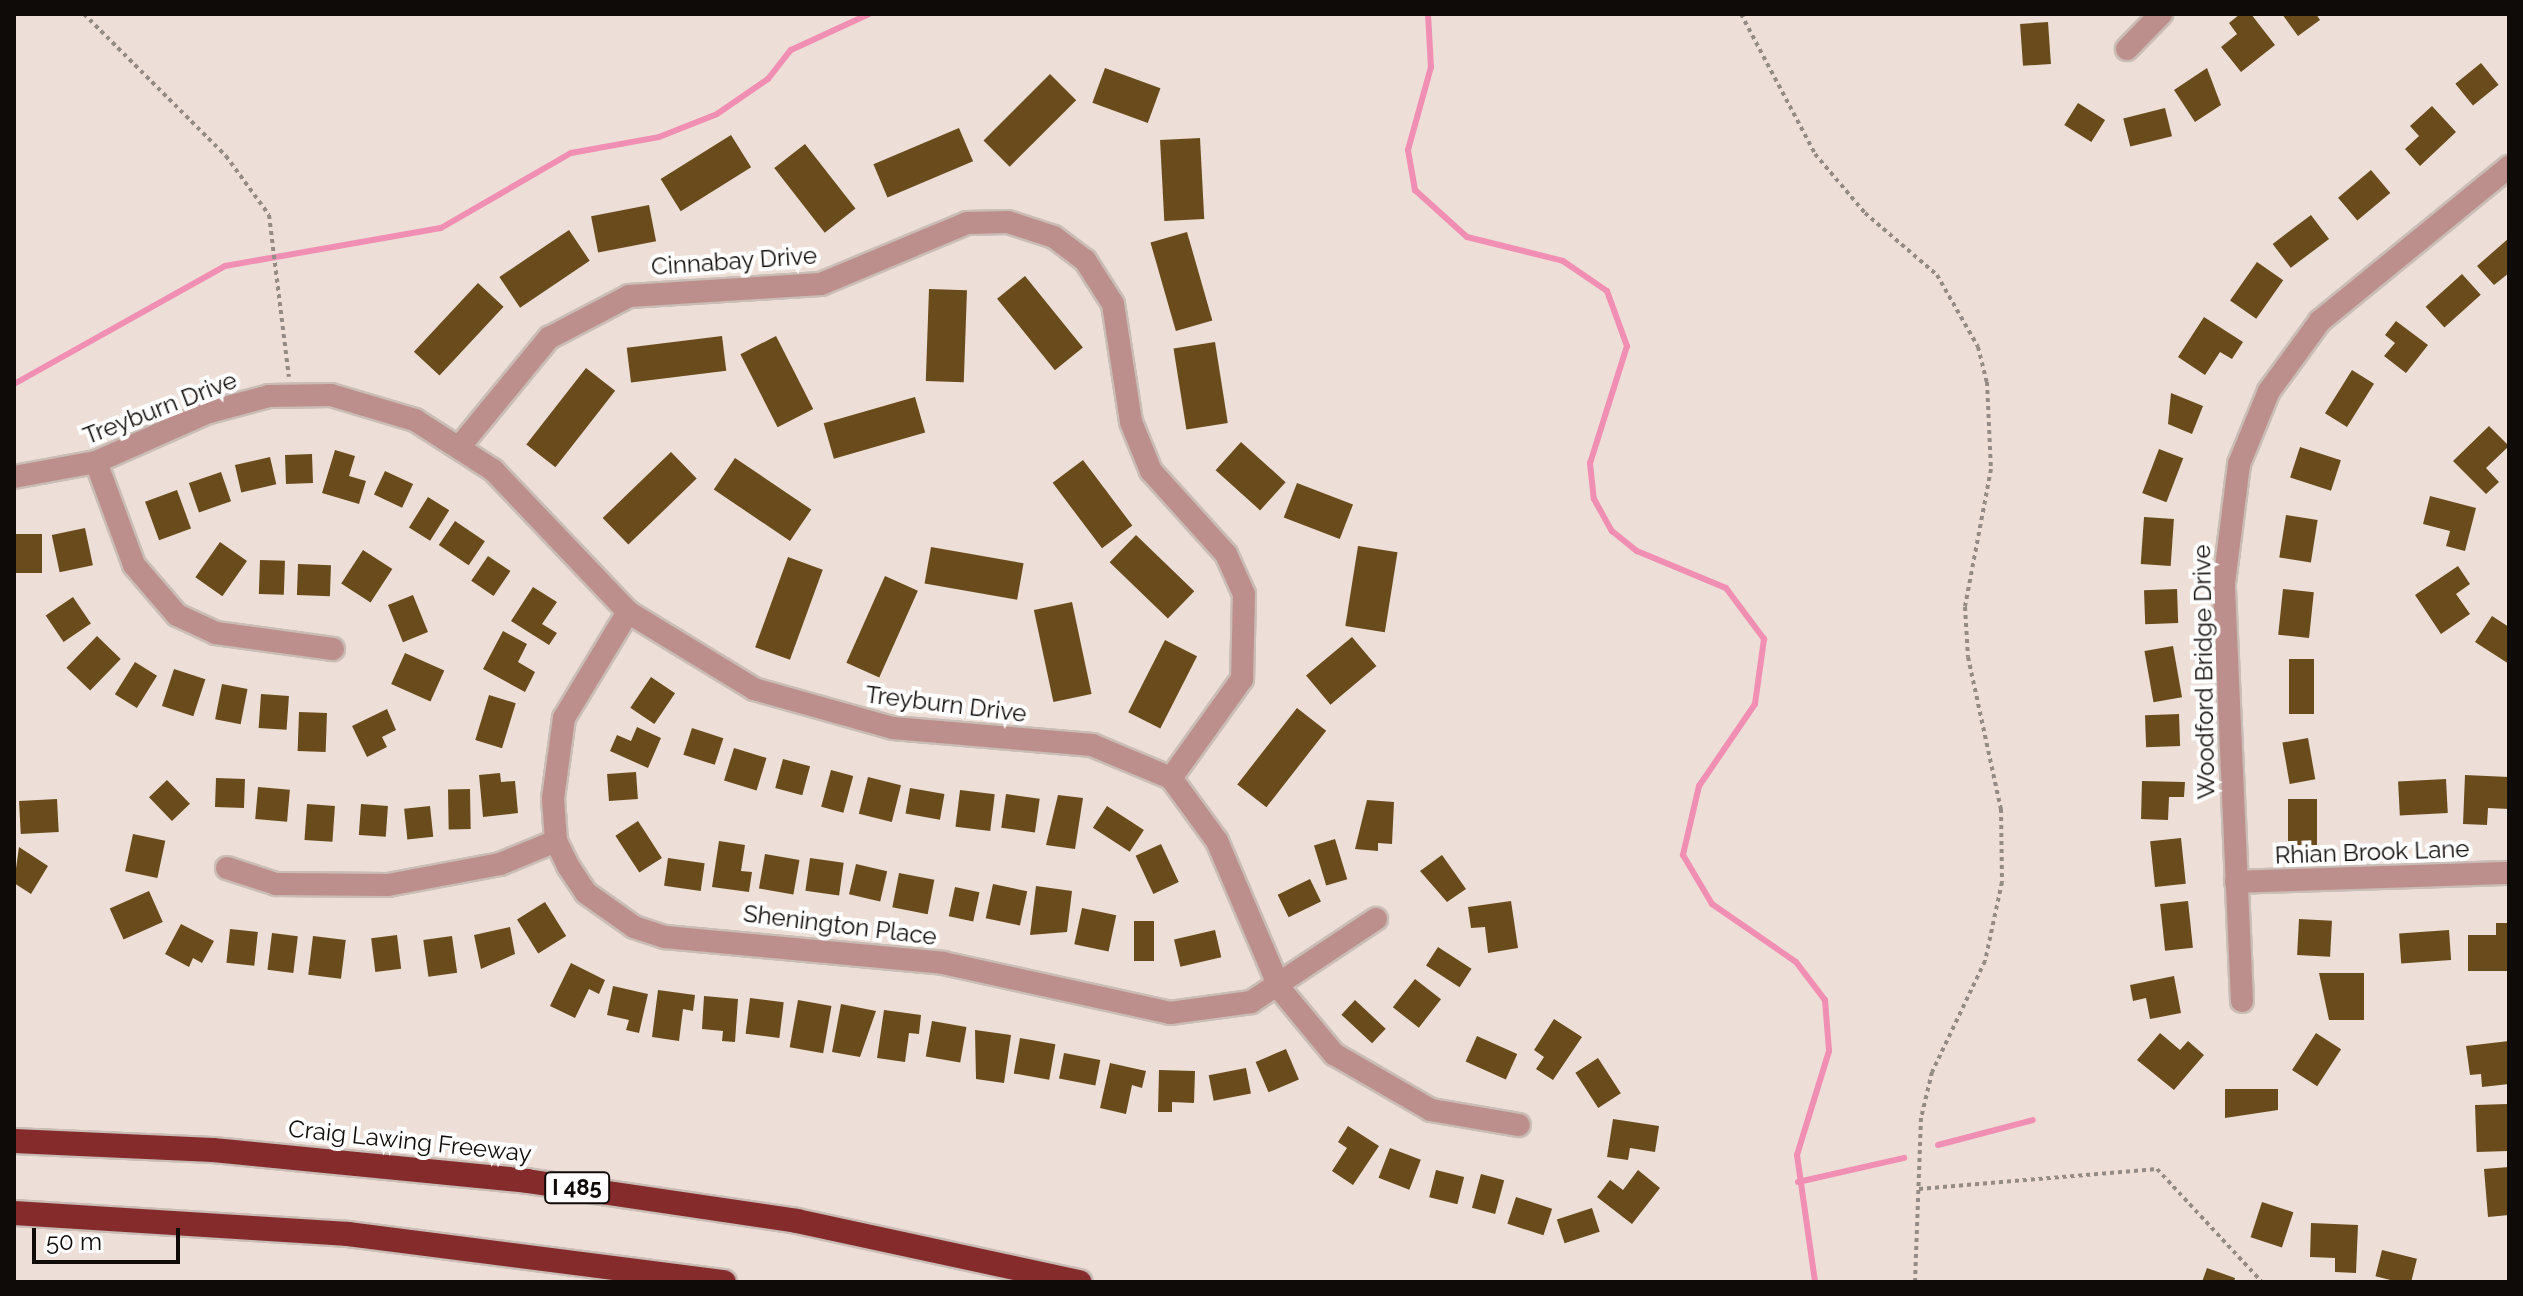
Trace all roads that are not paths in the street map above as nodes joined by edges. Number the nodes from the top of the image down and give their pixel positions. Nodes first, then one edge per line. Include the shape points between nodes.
1 (2161, 14) edge
2 (2127, 49) dead end
3 (2509, 167) edge
4 (461, 445) junction
5 (96, 462) junction
6 (14, 477) edge
7 (628, 612) junction
8 (333, 649) dead end
9 (1171, 778) junction
10 (556, 841) junction
11 (227, 868) dead end
12 (2509, 873) edge
13 (2236, 882) junction
14 (1376, 919) dead end
15 (1280, 989) junction
16 (2242, 1001) dead end
17 (1519, 1125) dead end
18 (14, 1133) edge
19 (14, 1141) edge
20 (68, 1142) junction
21 (14, 1213) edge
22 (724, 1282) edge
23 (1080, 1282) edge

1 - 2 street
3 - 13 street, Woodford Bridge Drive via 2320,321 2269,391 2249,435 2232,492 2224,583
4 - 5 street, Treyburn Drive via 391,410 291,395 209,412
4 - 7 street, Treyburn Drive
4 - 9 street, Cinnabay Drive via 549,338 629,296 821,284 967,223 1008,222 1054,237 1085,260 1113,304 1131,422 1151,471 1226,554 1244,594 1242,679
5 - 6 street, Treyburn Drive
5 - 8 street via 134,565 177,615 216,633
7 - 9 street, Treyburn Drive via 718,671 800,706 893,728 1092,745
7 - 10 street, Shenington Place via 564,718 554,778
9 - 15 street via 1217,841
10 - 11 street via 500,864 388,885 276,884
10 - 15 street, Shenington Place via 586,893 608,913 665,937 943,963 1170,1013 1215,1011
12 - 13 street, Rhian Brook Lane
13 - 16 street, Woodford Bridge Drive
14 - 15 street, Shenington Place
15 - 17 street via 1315,1035 1371,1082 1431,1110
18 - 20 highway
19 - 20 highway, Craig Lawing Freeway / I 485
20 - 23 highway, Craig Lawing Freeway / I 485 via 413,1167 658,1199
21 - 22 highway via 348,1234

